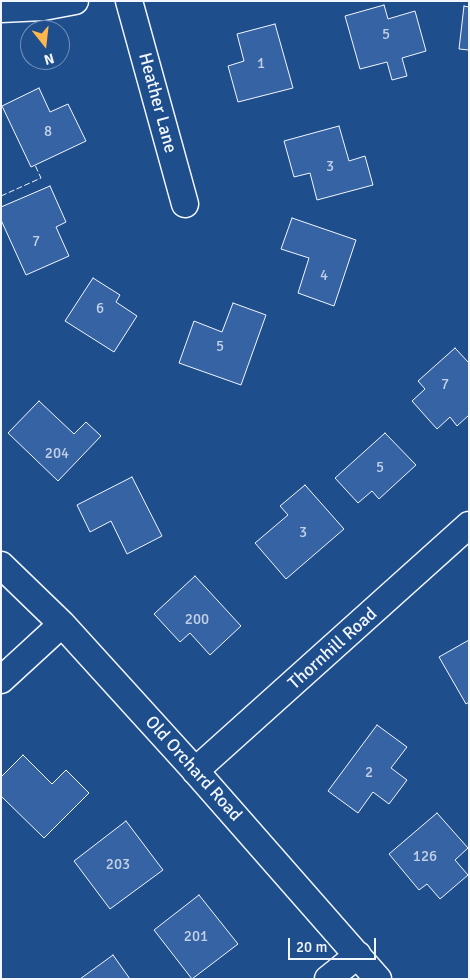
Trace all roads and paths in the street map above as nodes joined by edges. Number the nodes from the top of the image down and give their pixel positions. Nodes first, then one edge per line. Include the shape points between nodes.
1 (75, 1) edge
2 (129, 1) edge
3 (1, 9) edge
4 (184, 204) dead end
5 (469, 525) edge
6 (1, 565) edge
7 (62, 624) junction
8 (1, 680) edge
9 (195, 771) junction
10 (358, 955) junction
11 (328, 979) edge
12 (378, 979) edge

1 - 3 street
2 - 4 street, Heather Lane
5 - 9 street, Thornhill Road
6 - 7 street, Old Orchard Road
7 - 8 street
7 - 9 street, Old Orchard Road
9 - 10 street, Old Orchard Road
10 - 11 street
10 - 12 street, Old Orchard Road

